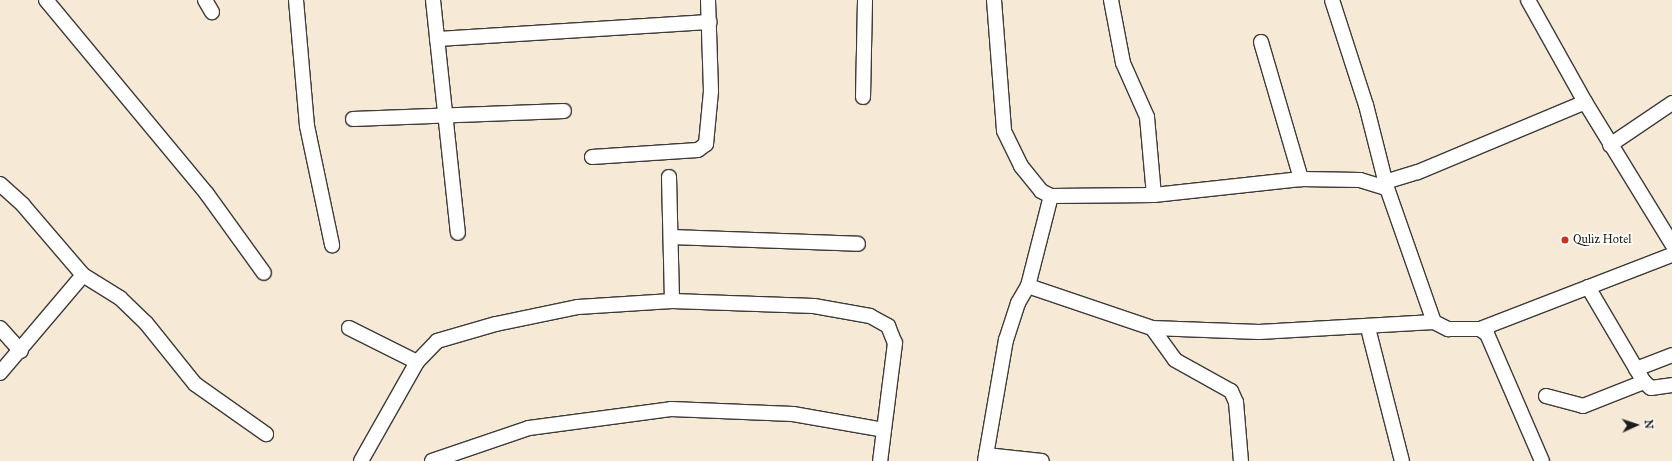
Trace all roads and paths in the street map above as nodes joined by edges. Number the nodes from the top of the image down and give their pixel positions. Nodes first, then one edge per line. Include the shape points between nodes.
1 (46, 0) edge
2 (296, 0) edge
3 (433, 0) edge
4 (708, 0) edge
5 (865, 0) edge
6 (994, 0) edge
7 (1111, 0) edge
8 (1332, 0) edge
9 (1528, 0) edge
10 (709, 22) junction
11 (437, 39) junction
12 (1261, 42) dead end
13 (863, 97) dead end
14 (1584, 102) junction
15 (1672, 103) edge
16 (564, 111) dead end
17 (444, 114) junction
18 (353, 119) dead end
19 (1610, 145) junction
20 (592, 157) dead end
21 (669, 177) dead end
22 (1301, 179) junction
23 (0, 184) edge
24 (1386, 185) junction
25 (1154, 195) junction
26 (1051, 196) junction
27 (458, 233) dead end
28 (671, 238) junction
29 (858, 244) dead end
30 (1672, 244) edge
31 (332, 245) dead end
32 (1672, 254) edge
33 (264, 273) dead end
34 (83, 275) junction
35 (1028, 286) junction
36 (1588, 287) junction
37 (672, 301) junction
38 (1434, 322) junction
39 (0, 328) edge
40 (349, 328) dead end
41 (1152, 328) junction
42 (1368, 328) junction
43 (1480, 328) junction
44 (21, 350) junction
45 (1672, 354) edge
46 (417, 362) junction
47 (1636, 369) junction
48 (0, 373) edge
49 (1644, 382) junction
50 (1672, 385) edge
51 (1546, 396) dead end
52 (884, 430) junction
53 (266, 434) dead end
54 (986, 458) edge
55 (361, 461) edge
56 (432, 461) edge
57 (880, 461) edge
58 (1042, 461) edge
59 (1241, 461) edge
60 (1402, 461) edge
61 (1542, 461) edge

1 - 33 street via 207,194
2 - 31 street via 306,126
3 - 11 street
4 - 10 street
5 - 13 street
6 - 26 street via 1004,132 1021,166 1041,191
7 - 25 street via 1123,63 1147,117
8 - 24 street via 1366,105
9 - 14 street
10 - 11 street
10 - 20 street via 711,107 706,144 698,150
11 - 17 street
12 - 22 street
14 - 19 street
14 - 24 street
15 - 19 street
16 - 17 street
17 - 18 street
17 - 27 street
19 - 30 street
21 - 28 street
22 - 24 street via 1360,180
22 - 25 street
23 - 34 street via 23,204
24 - 38 street
25 - 26 street
26 - 35 street
28 - 29 street
28 - 37 street
32 - 36 street
34 - 44 street
34 - 53 street via 120,298 195,384
35 - 41 street
35 - 54 street via 1018,303 1006,340
36 - 43 street
36 - 47 street
37 - 46 street via 578,307 496,324 437,341
37 - 52 street via 814,306 880,320 892,330 896,343
38 - 42 street
38 - 43 street via 1454,330
39 - 44 street
40 - 46 street
41 - 42 street via 1259,332
41 - 59 street via 1175,360 1231,391 1236,402
42 - 60 street
43 - 61 street via 1487,334 1501,364
44 - 48 street
45 - 47 street
46 - 55 street
47 - 49 street
49 - 50 street via 1651,388
49 - 51 street via 1583,406
52 - 56 street via 792,414 671,410 529,428
52 - 57 street
54 - 58 street

